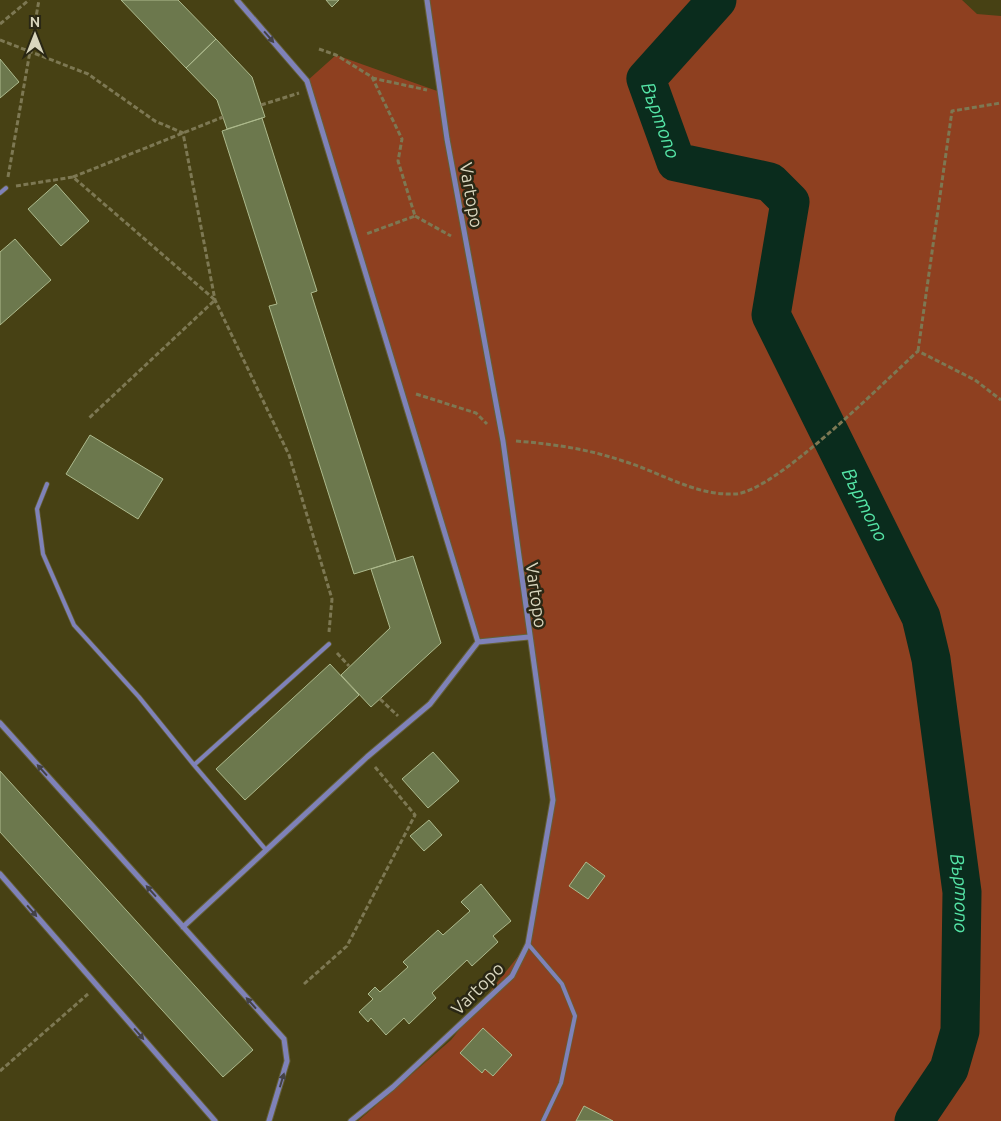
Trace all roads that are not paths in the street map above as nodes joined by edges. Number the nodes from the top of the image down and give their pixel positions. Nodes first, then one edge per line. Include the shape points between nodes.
1 (237, 0) edge
2 (427, 0) edge
3 (6, 188) road end
4 (0, 193) edge
5 (47, 484) dead end
6 (529, 637) junction
7 (478, 642) junction
8 (329, 644) road end
9 (0, 723) edge
10 (194, 765) junction
11 (266, 850) junction
12 (0, 874) edge
13 (183, 927) junction
14 (528, 944) junction
15 (215, 1121) edge
16 (269, 1121) edge
17 (351, 1121) edge
18 (542, 1121) edge

1 -> 7 street via 307,81
2 - 6 street, Vartopo via 440,93 503,441
3 - 4 lane
5 - 10 lane via 37,509 43,554 74,625 140,697
6 - 7 street
6 - 14 street, Vartopo via 553,800
7 - 11 street via 430,704
8 - 10 lane
13 -> 9 street
10 - 11 lane
11 - 13 street
12 -> 15 street
16 -> 13 street via 288,1061 284,1039
14 - 17 street, Vartopo via 512,976 393,1087
14 - 18 lane via 562,984 574,1016 561,1083

